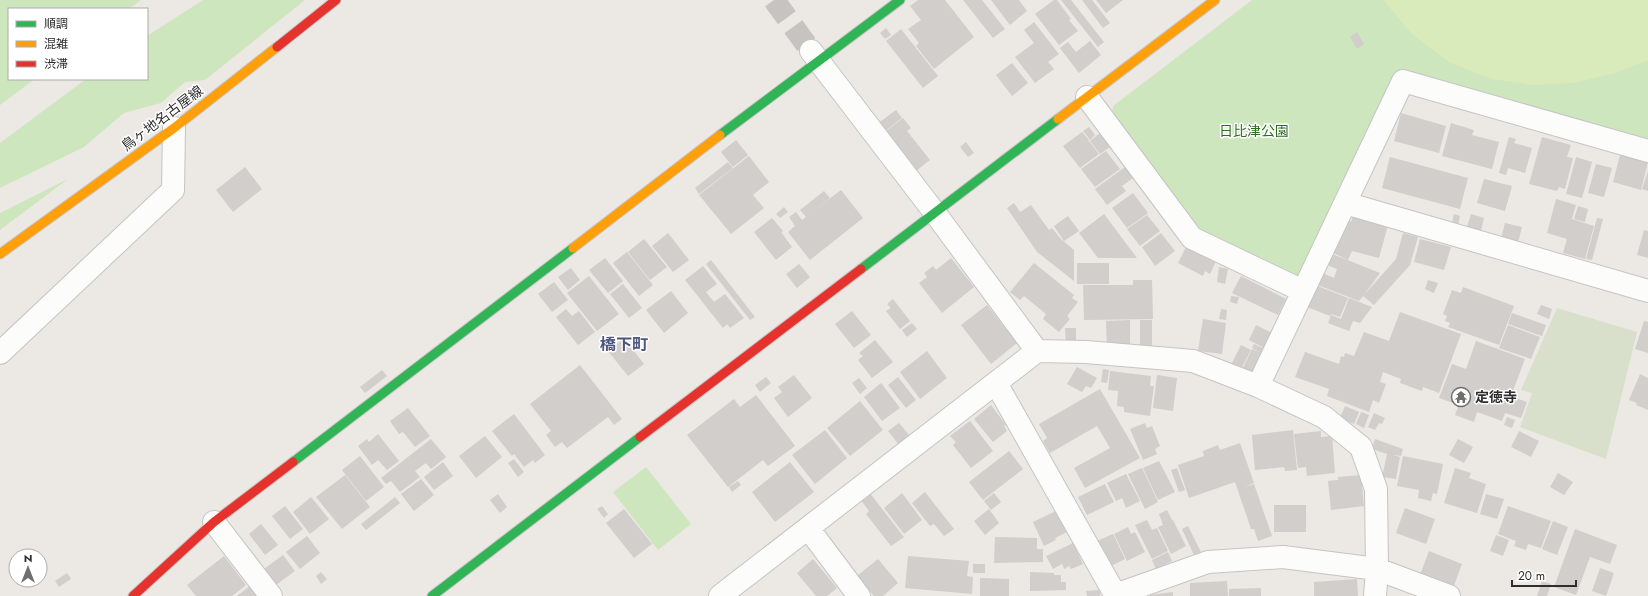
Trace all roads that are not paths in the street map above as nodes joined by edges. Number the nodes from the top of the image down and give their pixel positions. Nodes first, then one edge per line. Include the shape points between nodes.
1 (336, 0) edge
2 (900, 0) edge
3 (1215, 0) edge
4 (814, 57) junction
5 (1087, 97) junction
6 (174, 128) junction
7 (1648, 151) edge
8 (1345, 204) junction
9 (935, 213) junction
10 (0, 254) edge
11 (1303, 291) junction
12 (1648, 291) edge
13 (1037, 351) junction
14 (0, 353) edge
15 (996, 383) junction
16 (1258, 386) junction
17 (214, 522) junction
18 (808, 528) junction
19 (1377, 569) junction
20 (1115, 595) edge
21 (133, 596) edge
22 (271, 596) edge
23 (432, 596) edge
24 (720, 596) edge
25 (859, 596) edge
26 (1375, 596) edge
27 (1449, 596) edge

1 - 6 street, 鳥ヶ地名古屋線
2 - 4 street
3 - 5 street
4 - 9 street
4 - 17 street via 743,118
5 - 9 street
5 - 11 street via 1192,238
6 - 10 street, 鳥ヶ地名古屋線
6 - 14 street via 173,190
7 - 8 street via 1403,81
8 - 11 street
8 - 12 street
9 - 13 street
9 - 23 street
11 - 16 street
13 - 15 street
13 - 16 street via 1086,352 1193,361
15 - 18 street
15 - 20 street
16 - 19 street via 1324,417 1362,448 1376,489
17 - 21 street
17 - 22 street
18 - 24 street
18 - 25 street
19 - 20 street via 1283,557 1208,562
19 - 26 street
19 - 27 street

